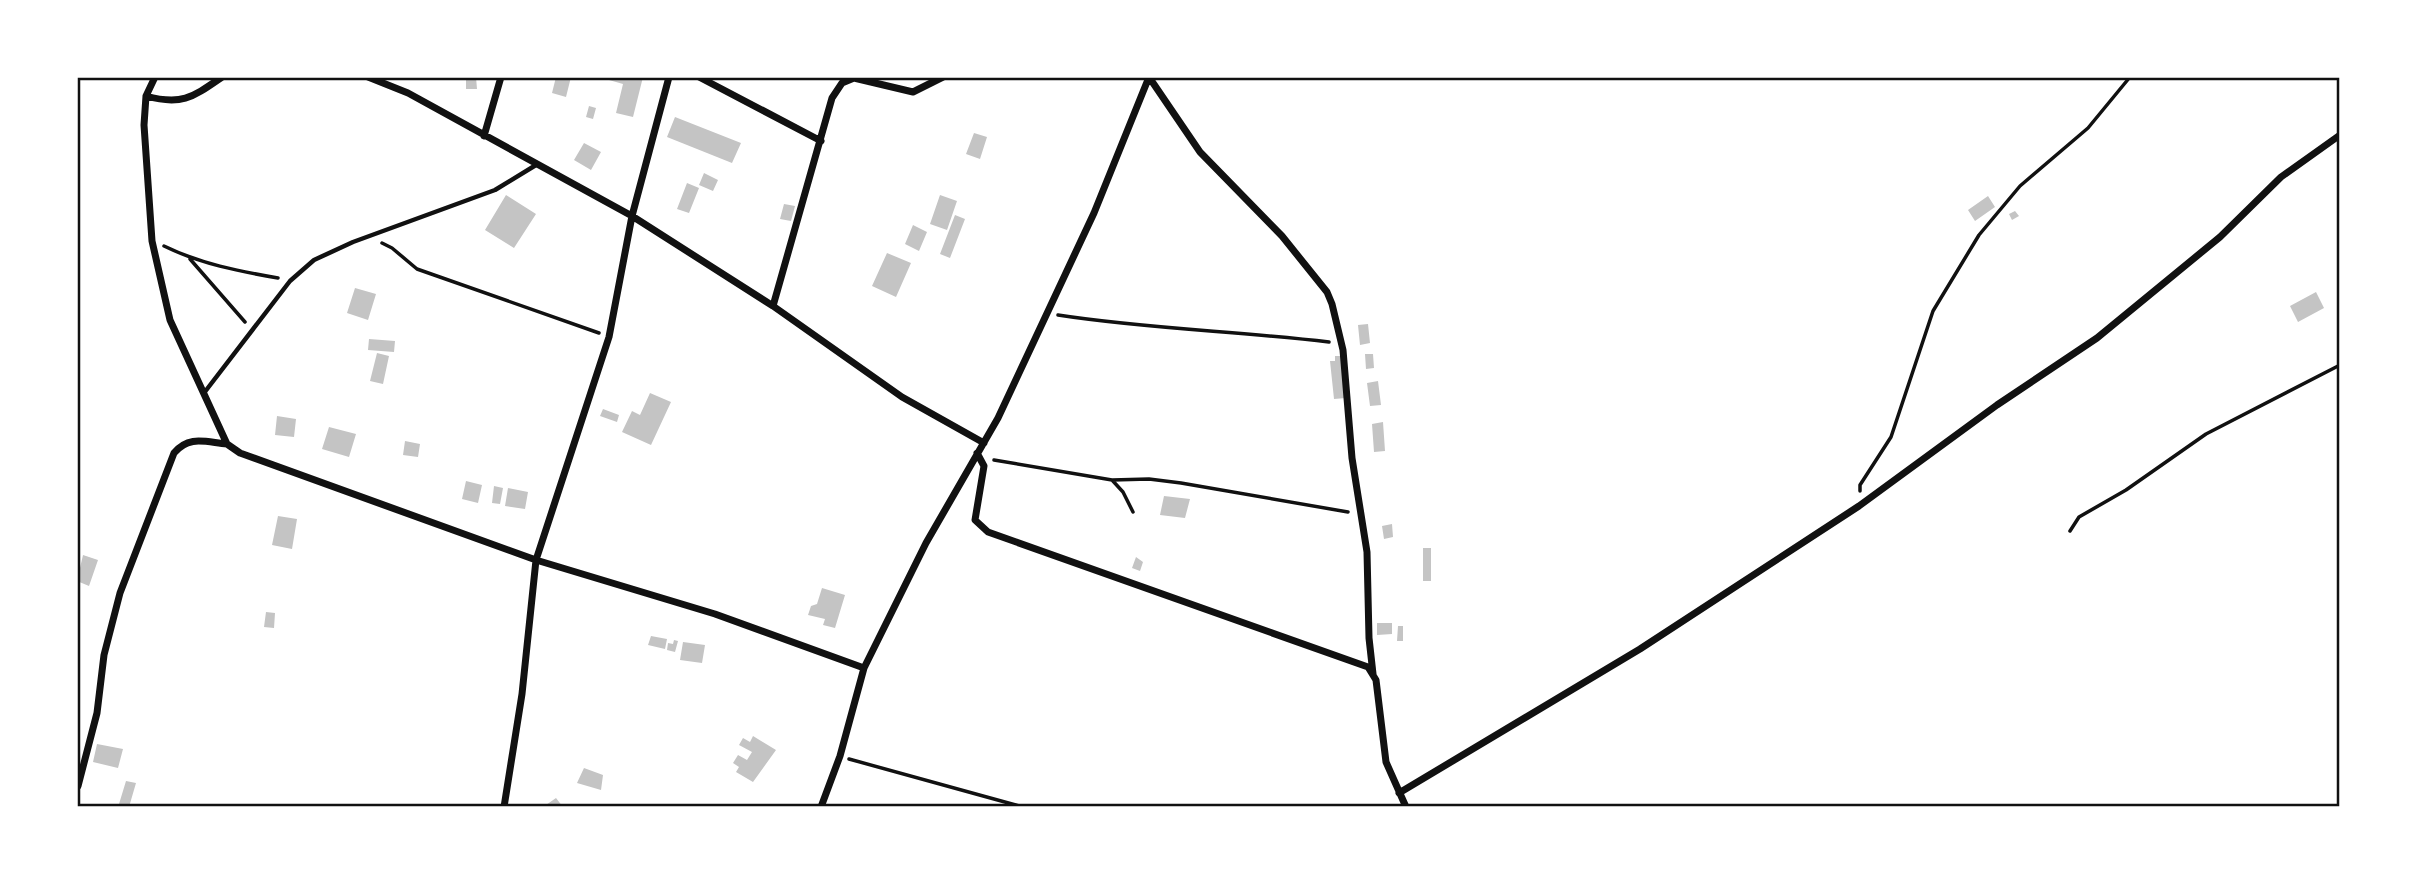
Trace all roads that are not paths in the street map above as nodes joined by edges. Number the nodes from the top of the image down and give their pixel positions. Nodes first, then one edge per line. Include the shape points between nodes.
1 (155, 77) edge
2 (222, 77) edge
3 (368, 77) edge
4 (501, 77) edge
5 (669, 77) edge
6 (699, 77) edge
7 (943, 77) edge
8 (1149, 77) edge
9 (146, 96) junction
10 (2340, 135) edge
11 (484, 136) junction
12 (821, 141) junction
13 (536, 165) junction
14 (632, 216) junction
15 (773, 306) junction
16 (204, 393) junction
17 (984, 443) junction
18 (227, 444) junction
19 (979, 456) junction
20 (536, 560) junction
21 (864, 668) junction
22 (1373, 674) junction
23 (78, 786) edge
24 (1399, 793) junction
25 (504, 807) edge
26 (821, 807) edge
27 (1406, 807) edge

1 - 9 street
2 - 9 street via 175,102
3 - 11 street via 408,93
4 - 11 street
5 - 14 street
6 - 12 street
7 - 12 street via 911,92 849,79 832,98
8 - 17 street via 1094,213
8 - 22 street via 1200,152 1282,236 1327,292 1348,387 1352,458 1367,552
9 - 16 street via 145,157 152,240 170,320
10 - 24 street via 2281,177 2220,237 2096,338 1859,506 1640,649
11 - 13 street
12 - 15 street
13 - 14 street
13 - 16 lane via 495,190 314,260 290,281
14 - 15 street
14 - 20 street via 609,337
15 - 17 street via 902,397
16 - 18 street
17 - 19 street
18 - 20 street via 240,453
18 - 23 street via 192,440 174,453 120,593
19 - 21 street via 926,543
19 - 22 street via 983,475 975,520 988,532 1368,667
20 - 21 street via 715,614
20 - 25 street
21 - 26 street
22 - 24 street via 1386,762
24 - 27 street

